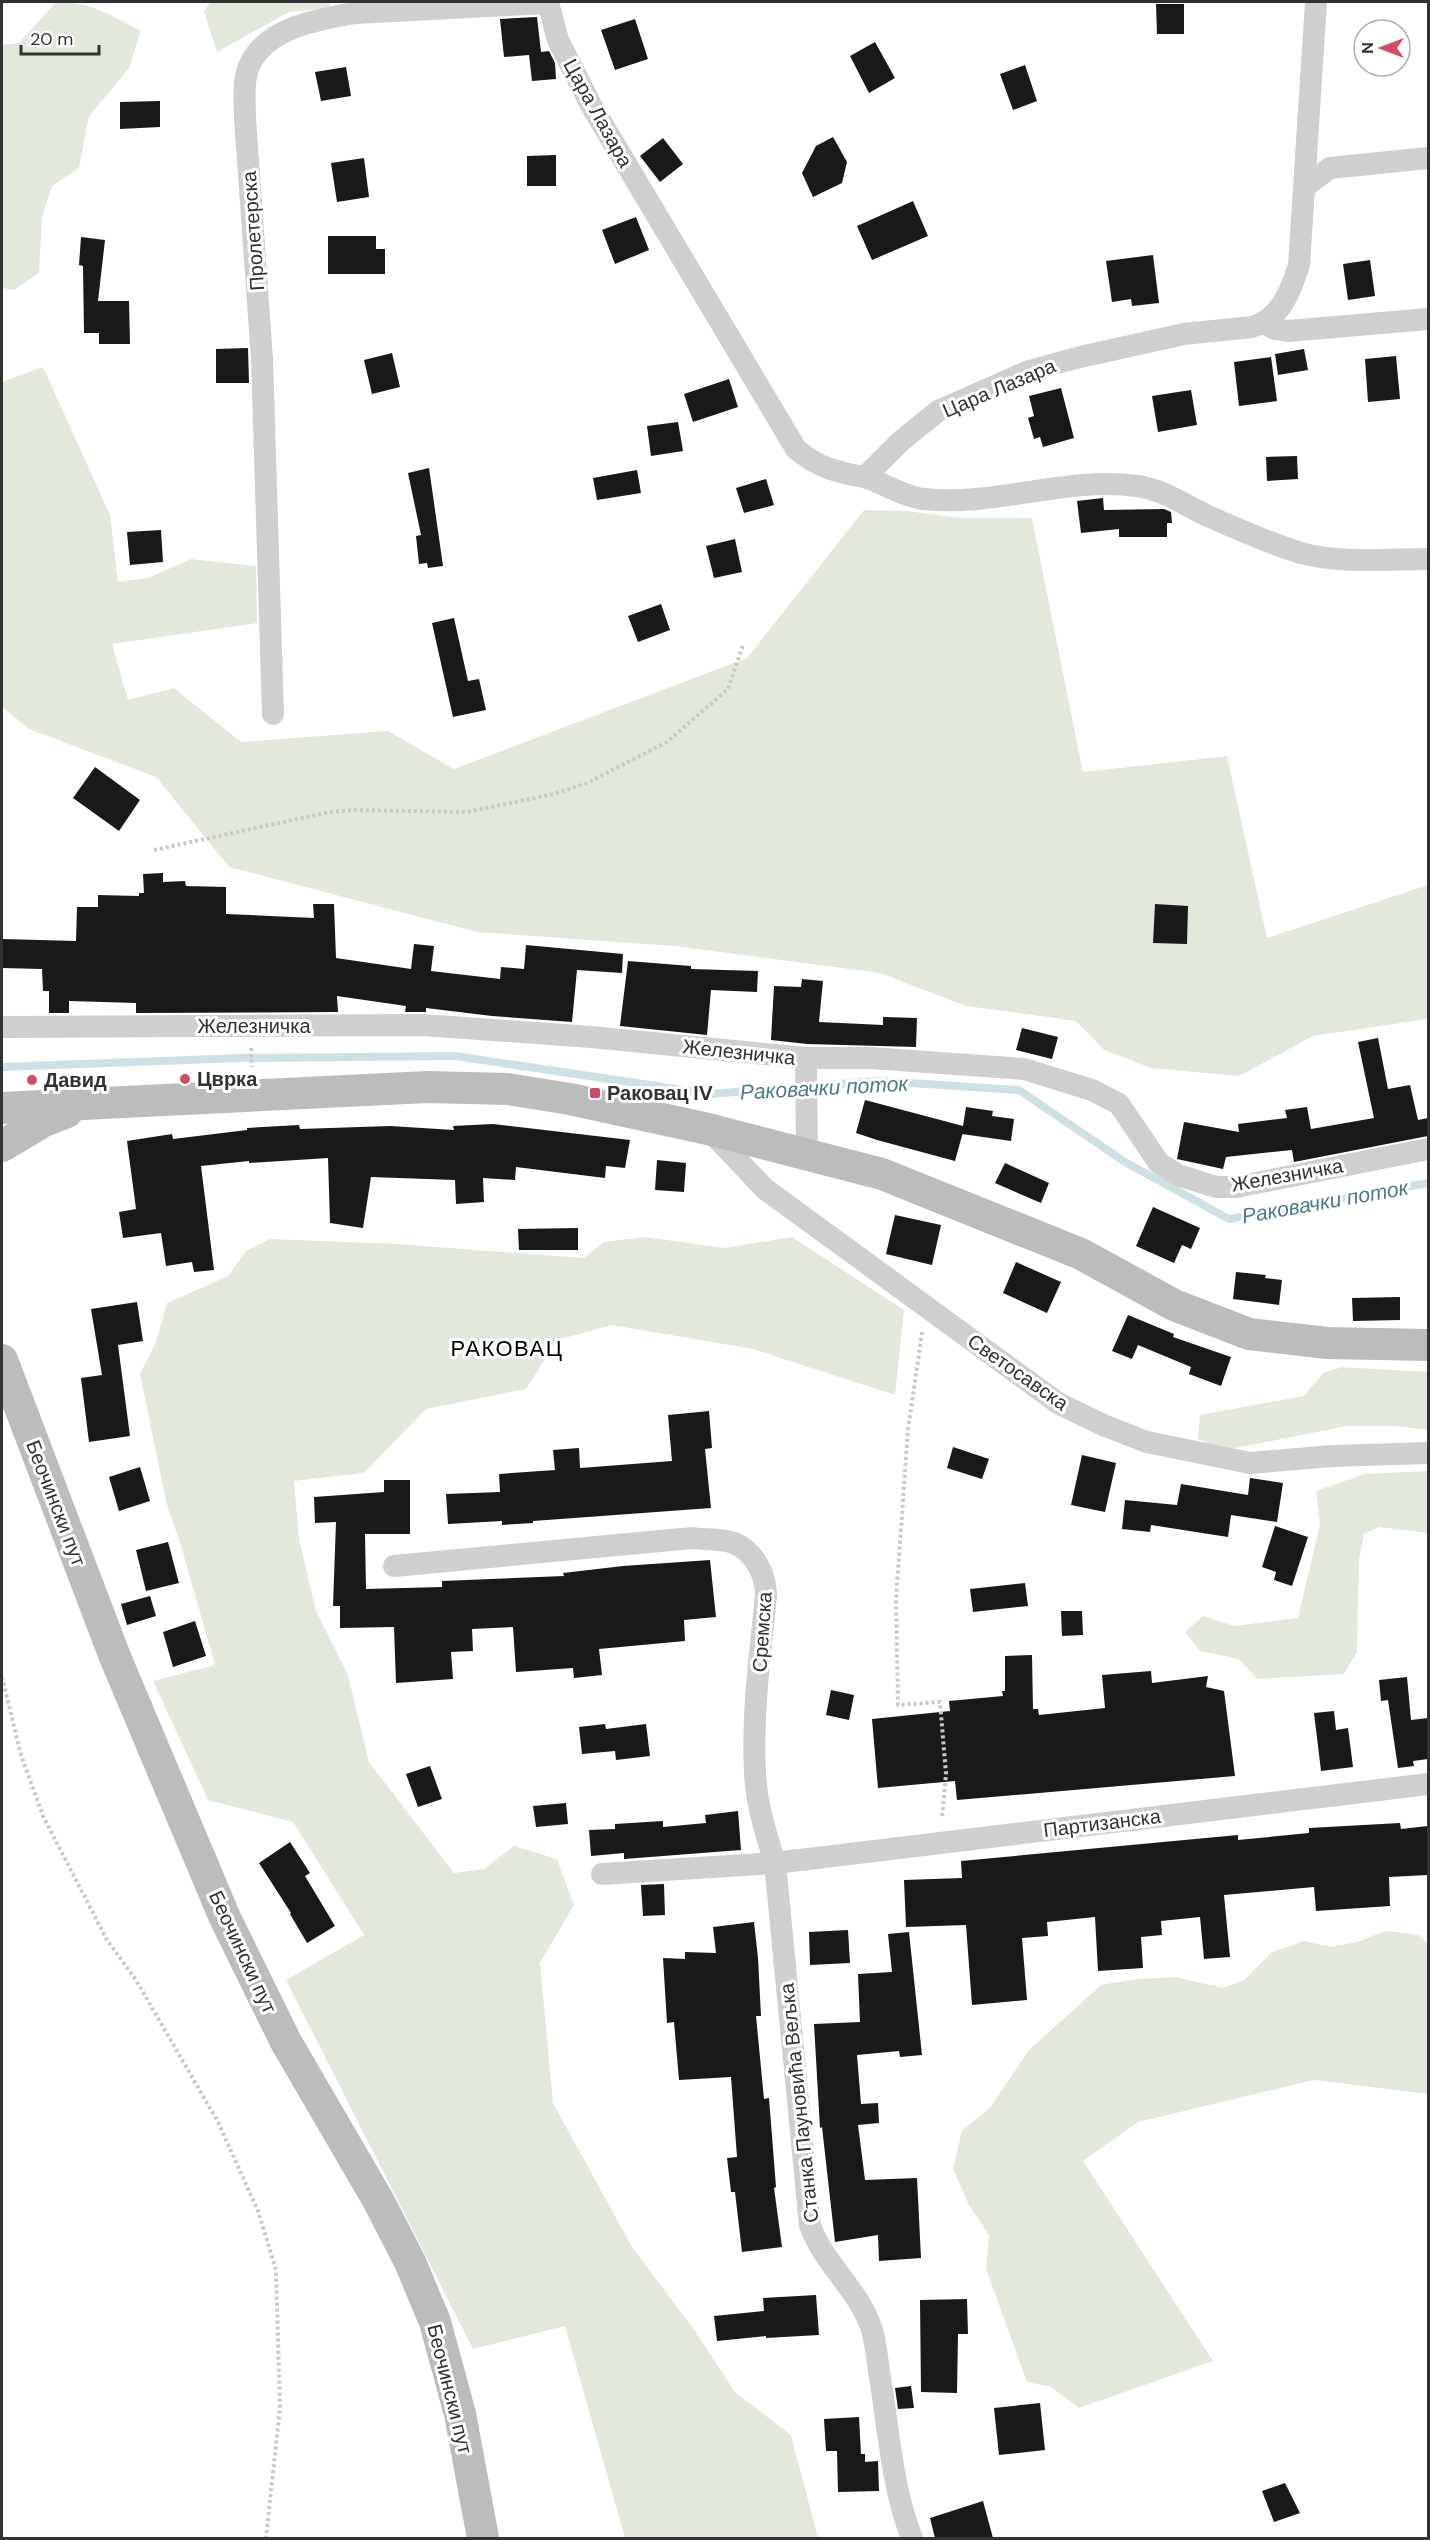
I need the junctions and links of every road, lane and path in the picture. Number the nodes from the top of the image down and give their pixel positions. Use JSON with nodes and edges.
{"nodes":[{"id":1,"x":548,"y":2,"type":"edge"},
{"id":2,"x":1316,"y":2,"type":"edge"},
{"id":3,"x":1428,"y":158,"type":"edge"},
{"id":4,"x":1306,"y":186,"type":"junction"},
{"id":5,"x":1428,"y":319,"type":"edge"},
{"id":6,"x":1263,"y":324,"type":"junction"},
{"id":7,"x":865,"y":477,"type":"junction"},
{"id":8,"x":1428,"y":559,"type":"edge"},
{"id":9,"x":743,"y":645,"type":"dead end"},
{"id":10,"x":273,"y":714,"type":"dead end"},
{"id":11,"x":154,"y":849,"type":"dead end"},
{"id":12,"x":250,"y":1026,"type":"junction"},
{"id":13,"x":2,"y":1027,"type":"edge"},
{"id":14,"x":806,"y":1058,"type":"junction"},
{"id":15,"x":253,"y":1097,"type":"junction"},
{"id":16,"x":84,"y":1106,"type":"junction"},
{"id":17,"x":2,"y":1108,"type":"edge"},
{"id":18,"x":708,"y":1129,"type":"junction"},
{"id":19,"x":2,"y":1146,"type":"edge"},
{"id":20,"x":1428,"y":1149,"type":"edge"},
{"id":21,"x":807,"y":1155,"type":"junction"},
{"id":22,"x":925,"y":1306,"type":"junction"},
{"id":23,"x":1428,"y":1345,"type":"edge"},
{"id":24,"x":2,"y":1360,"type":"edge"},
{"id":25,"x":1428,"y":1453,"type":"edge"},
{"id":26,"x":394,"y":1566,"type":"dead end"},
{"id":27,"x":2,"y":1677,"type":"edge"},
{"id":28,"x":1428,"y":1784,"type":"edge"},
{"id":29,"x":940,"y":1843,"type":"junction"},
{"id":30,"x":775,"y":1863,"type":"junction"},
{"id":31,"x":602,"y":1874,"type":"dead end"},
{"id":32,"x":266,"y":2538,"type":"edge"},
{"id":33,"x":483,"y":2538,"type":"edge"},
{"id":34,"x":912,"y":2538,"type":"edge"}],
"edges":[{"from":1,"to":7,"type":"street","name":"Цара Лазара"},
{"from":1,"to":10,"type":"street","name":"Пролетерска"},
{"from":2,"to":4,"type":"street"},
{"from":3,"to":4,"type":"street"},
{"from":4,"to":6,"type":"street"},
{"from":5,"to":6,"type":"street"},
{"from":6,"to":7,"type":"street","name":"Цара Лазара"},
{"from":7,"to":8,"type":"street"},
{"from":9,"to":11,"type":"path"},
{"from":12,"to":13,"type":"street","name":"Железничка"},
{"from":12,"to":14,"type":"street","name":"Железничка"},
{"from":12,"to":15,"type":"path"},
{"from":14,"to":20,"type":"street","name":"Железничка"},
{"from":14,"to":21,"type":"street"},
{"from":15,"to":16,"type":"street"},
{"from":15,"to":18,"type":"street"},
{"from":16,"to":17,"type":"street"},
{"from":16,"to":19,"type":"street"},
{"from":18,"to":21,"type":"street"},
{"from":18,"to":22,"type":"street","name":"Светосавска"},
{"from":21,"to":23,"type":"street"},
{"from":22,"to":25,"type":"street","name":"Светосавска"},
{"from":22,"to":29,"type":"path"},
{"from":24,"to":33,"type":"street","name":"Беочински пут"},
{"from":26,"to":30,"type":"street","name":"Сремска"},
{"from":27,"to":32,"type":"path"},
{"from":28,"to":29,"type":"street","name":"Партизанска"},
{"from":29,"to":30,"type":"street","name":"Партизанска"},
{"from":30,"to":31,"type":"street"},
{"from":30,"to":34,"type":"street","name":"Станка Пауновића Вељка"}]}
